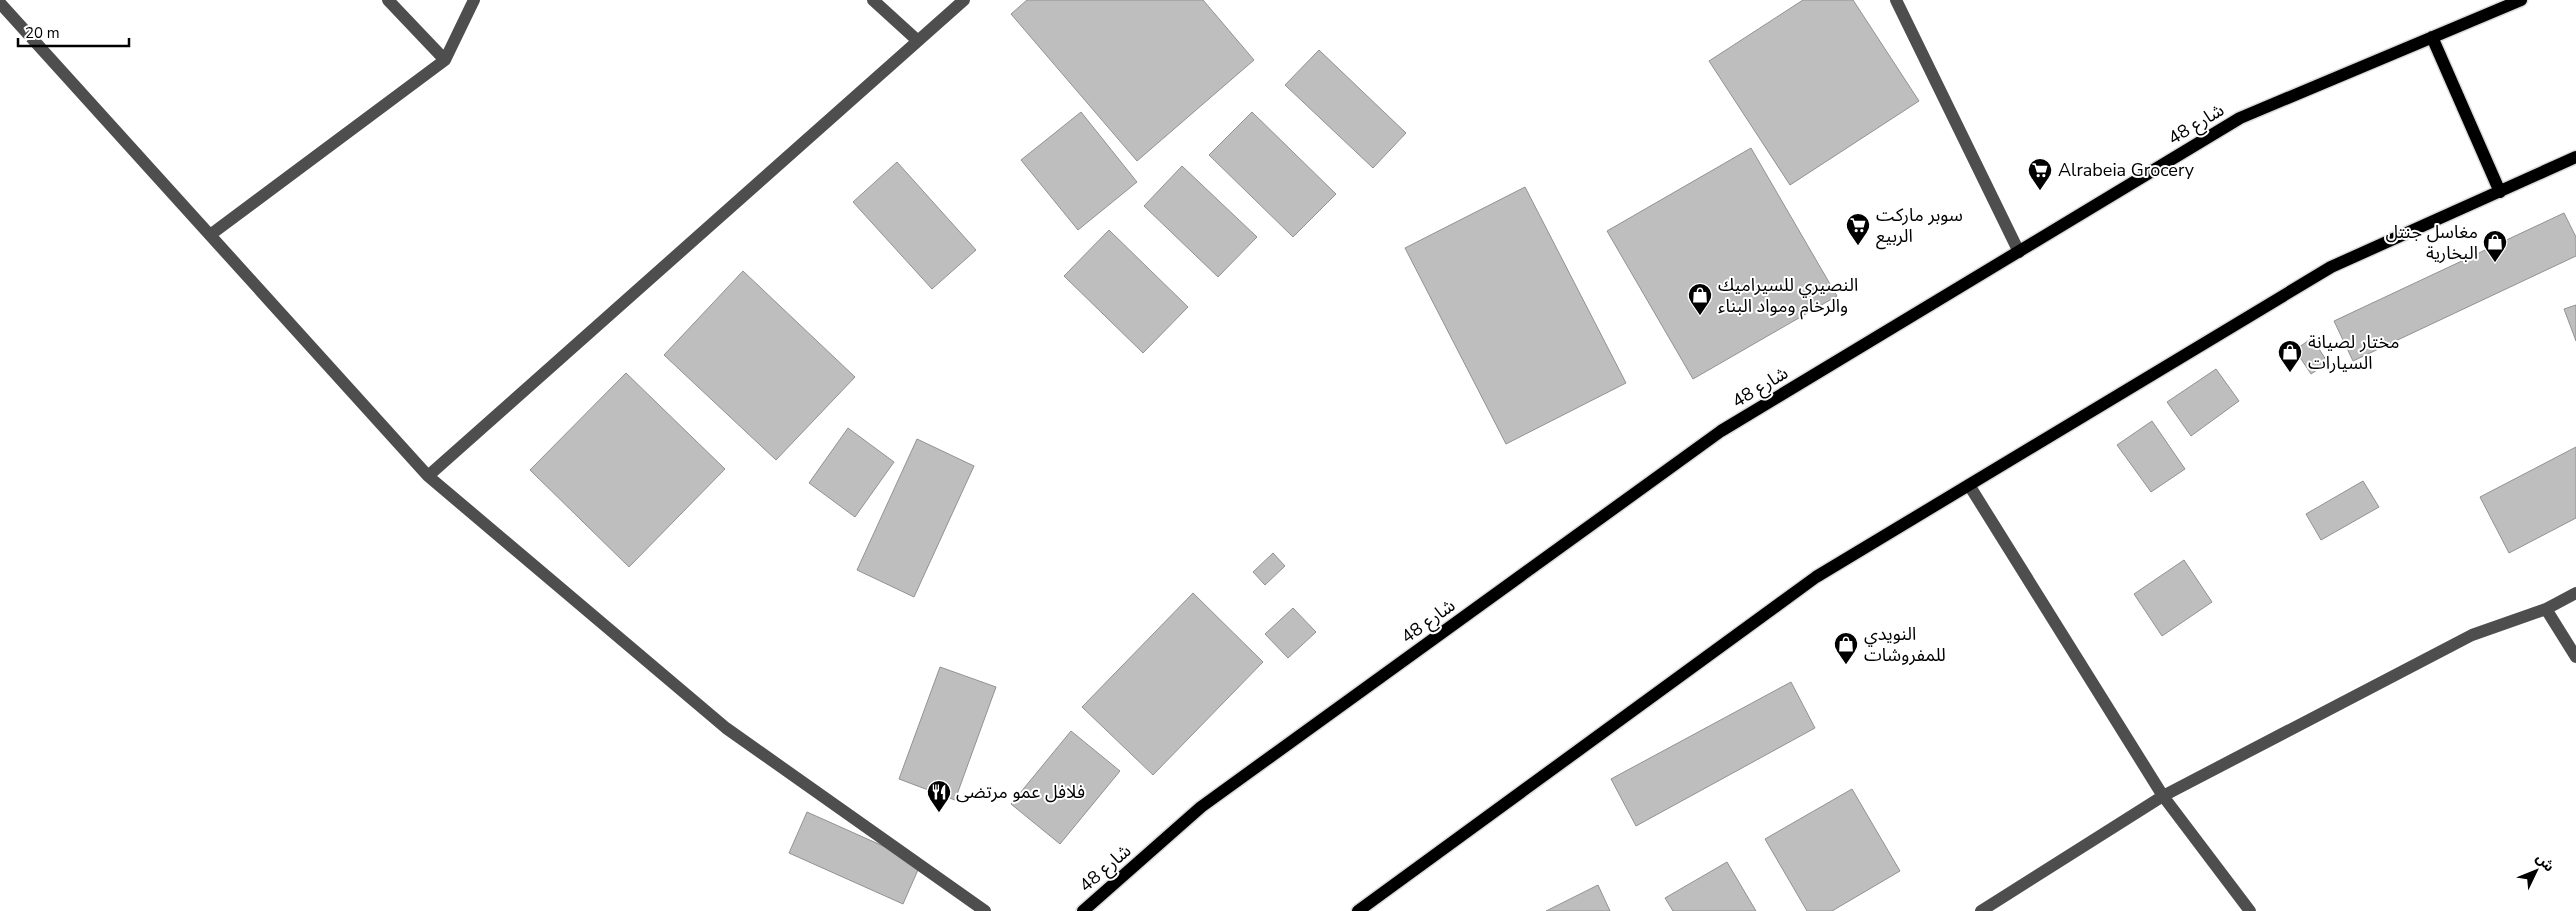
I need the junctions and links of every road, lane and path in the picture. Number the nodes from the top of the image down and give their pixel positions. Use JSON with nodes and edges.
{"nodes":[{"id":1,"x":388,"y":0,"type":"edge"},
{"id":2,"x":474,"y":0,"type":"edge"},
{"id":3,"x":873,"y":0,"type":"edge"},
{"id":4,"x":964,"y":0,"type":"edge"},
{"id":5,"x":1896,"y":0,"type":"edge"},
{"id":6,"x":2521,"y":0,"type":"edge"},
{"id":7,"x":0,"y":4,"type":"edge"},
{"id":8,"x":2432,"y":37,"type":"junction"},
{"id":9,"x":918,"y":41,"type":"junction"},
{"id":10,"x":444,"y":60,"type":"junction"},
{"id":11,"x":2576,"y":157,"type":"edge"},
{"id":12,"x":2500,"y":192,"type":"junction"},
{"id":13,"x":210,"y":235,"type":"junction"},
{"id":14,"x":2019,"y":252,"type":"junction"},
{"id":15,"x":428,"y":476,"type":"junction"},
{"id":16,"x":1969,"y":485,"type":"junction"},
{"id":17,"x":2576,"y":593,"type":"edge"},
{"id":18,"x":2546,"y":609,"type":"junction"},
{"id":19,"x":2576,"y":657,"type":"edge"},
{"id":20,"x":2163,"y":796,"type":"junction"},
{"id":21,"x":986,"y":911,"type":"edge"},
{"id":22,"x":1083,"y":911,"type":"edge"},
{"id":23,"x":1358,"y":911,"type":"edge"},
{"id":24,"x":1981,"y":911,"type":"edge"},
{"id":25,"x":2250,"y":911,"type":"edge"}],
"edges":[{"from":1,"to":10,"type":"street"},
{"from":2,"to":10,"type":"street"},
{"from":3,"to":9,"type":"street"},
{"from":4,"to":9,"type":"street"},
{"from":5,"to":14,"type":"street"},
{"from":6,"to":8,"type":"main road","name":"شارع 48"},
{"from":7,"to":13,"type":"street"},
{"from":8,"to":12,"type":"main road"},
{"from":8,"to":14,"type":"main road","name":"شارع 48"},
{"from":9,"to":15,"type":"street"},
{"from":10,"to":13,"type":"street"},
{"from":11,"to":12,"type":"main road"},
{"from":12,"to":16,"type":"main road"},
{"from":13,"to":15,"type":"street"},
{"from":14,"to":22,"type":"main road","name":"شارع 48"},
{"from":15,"to":21,"type":"street"},
{"from":16,"to":20,"type":"street"},
{"from":16,"to":23,"type":"main road"},
{"from":17,"to":18,"type":"street"},
{"from":18,"to":19,"type":"street"},
{"from":18,"to":20,"type":"street"},
{"from":20,"to":24,"type":"street"},
{"from":20,"to":25,"type":"street"}]}
